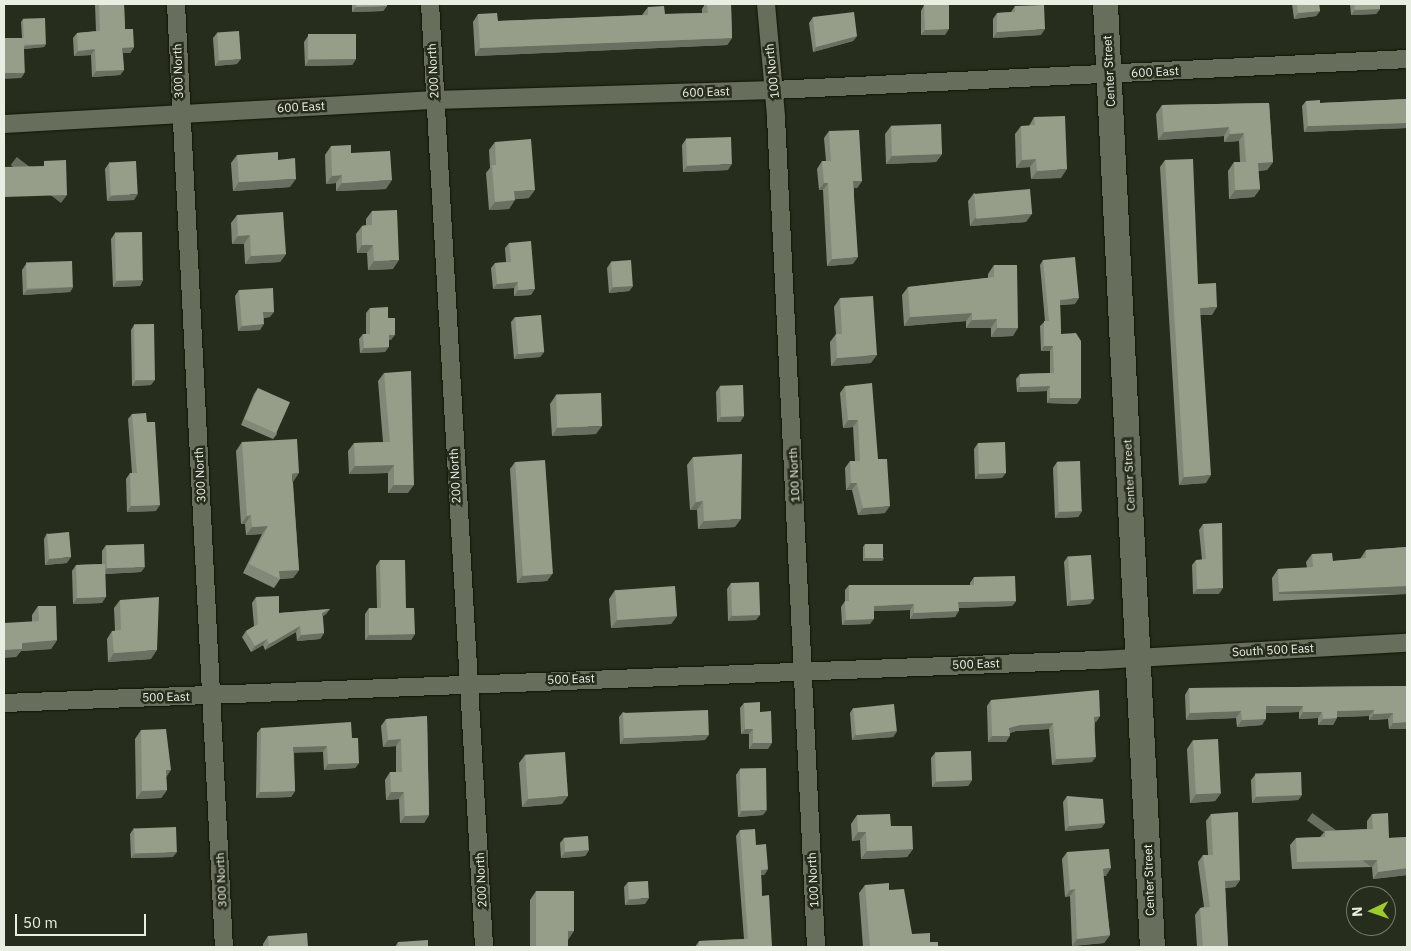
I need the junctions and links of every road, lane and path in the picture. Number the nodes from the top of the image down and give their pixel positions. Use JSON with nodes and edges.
{"nodes":[{"id":1,"x":176,"y":4,"type":"edge"},
{"id":2,"x":430,"y":4,"type":"edge"},
{"id":3,"x":766,"y":4,"type":"edge"},
{"id":4,"x":1105,"y":4,"type":"edge"},
{"id":5,"x":1407,"y":59,"type":"edge"},
{"id":6,"x":1108,"y":75,"type":"junction"},
{"id":7,"x":774,"y":90,"type":"junction"},
{"id":8,"x":435,"y":100,"type":"junction"},
{"id":9,"x":180,"y":114,"type":"junction"},
{"id":10,"x":4,"y":124,"type":"edge"},
{"id":11,"x":1407,"y":643,"type":"edge"},
{"id":12,"x":1138,"y":657,"type":"junction"},
{"id":13,"x":803,"y":670,"type":"junction"},
{"id":14,"x":466,"y":683,"type":"junction"},
{"id":15,"x":210,"y":696,"type":"junction"},
{"id":16,"x":4,"y":702,"type":"edge"},
{"id":17,"x":224,"y":947,"type":"edge"},
{"id":18,"x":484,"y":947,"type":"edge"},
{"id":19,"x":816,"y":947,"type":"edge"},
{"id":20,"x":1152,"y":947,"type":"edge"}],
"edges":[{"from":1,"to":9,"type":"street","name":"300 North"},
{"from":2,"to":8,"type":"street","name":"200 North"},
{"from":3,"to":7,"type":"street","name":"100 North"},
{"from":4,"to":6,"type":"street","name":"Center Street"},
{"from":5,"to":6,"type":"street","name":"600 East"},
{"from":6,"to":7,"type":"street","name":"600 East"},
{"from":6,"to":12,"type":"street","name":"Center Street"},
{"from":7,"to":8,"type":"street","name":"600 East"},
{"from":7,"to":13,"type":"street","name":"100 North"},
{"from":8,"to":9,"type":"street","name":"600 East"},
{"from":8,"to":14,"type":"street","name":"200 North"},
{"from":9,"to":10,"type":"street","name":"600 East"},
{"from":9,"to":15,"type":"street","name":"300 North"},
{"from":11,"to":12,"type":"street","name":"South 500 East"},
{"from":12,"to":13,"type":"street","name":"500 East"},
{"from":12,"to":20,"type":"street","name":"Center Street"},
{"from":13,"to":14,"type":"street","name":"500 East"},
{"from":13,"to":19,"type":"street","name":"100 North"},
{"from":14,"to":15,"type":"street","name":"500 East"},
{"from":14,"to":18,"type":"street","name":"200 North"},
{"from":15,"to":16,"type":"street","name":"500 East"},
{"from":15,"to":17,"type":"street","name":"300 North"}]}
